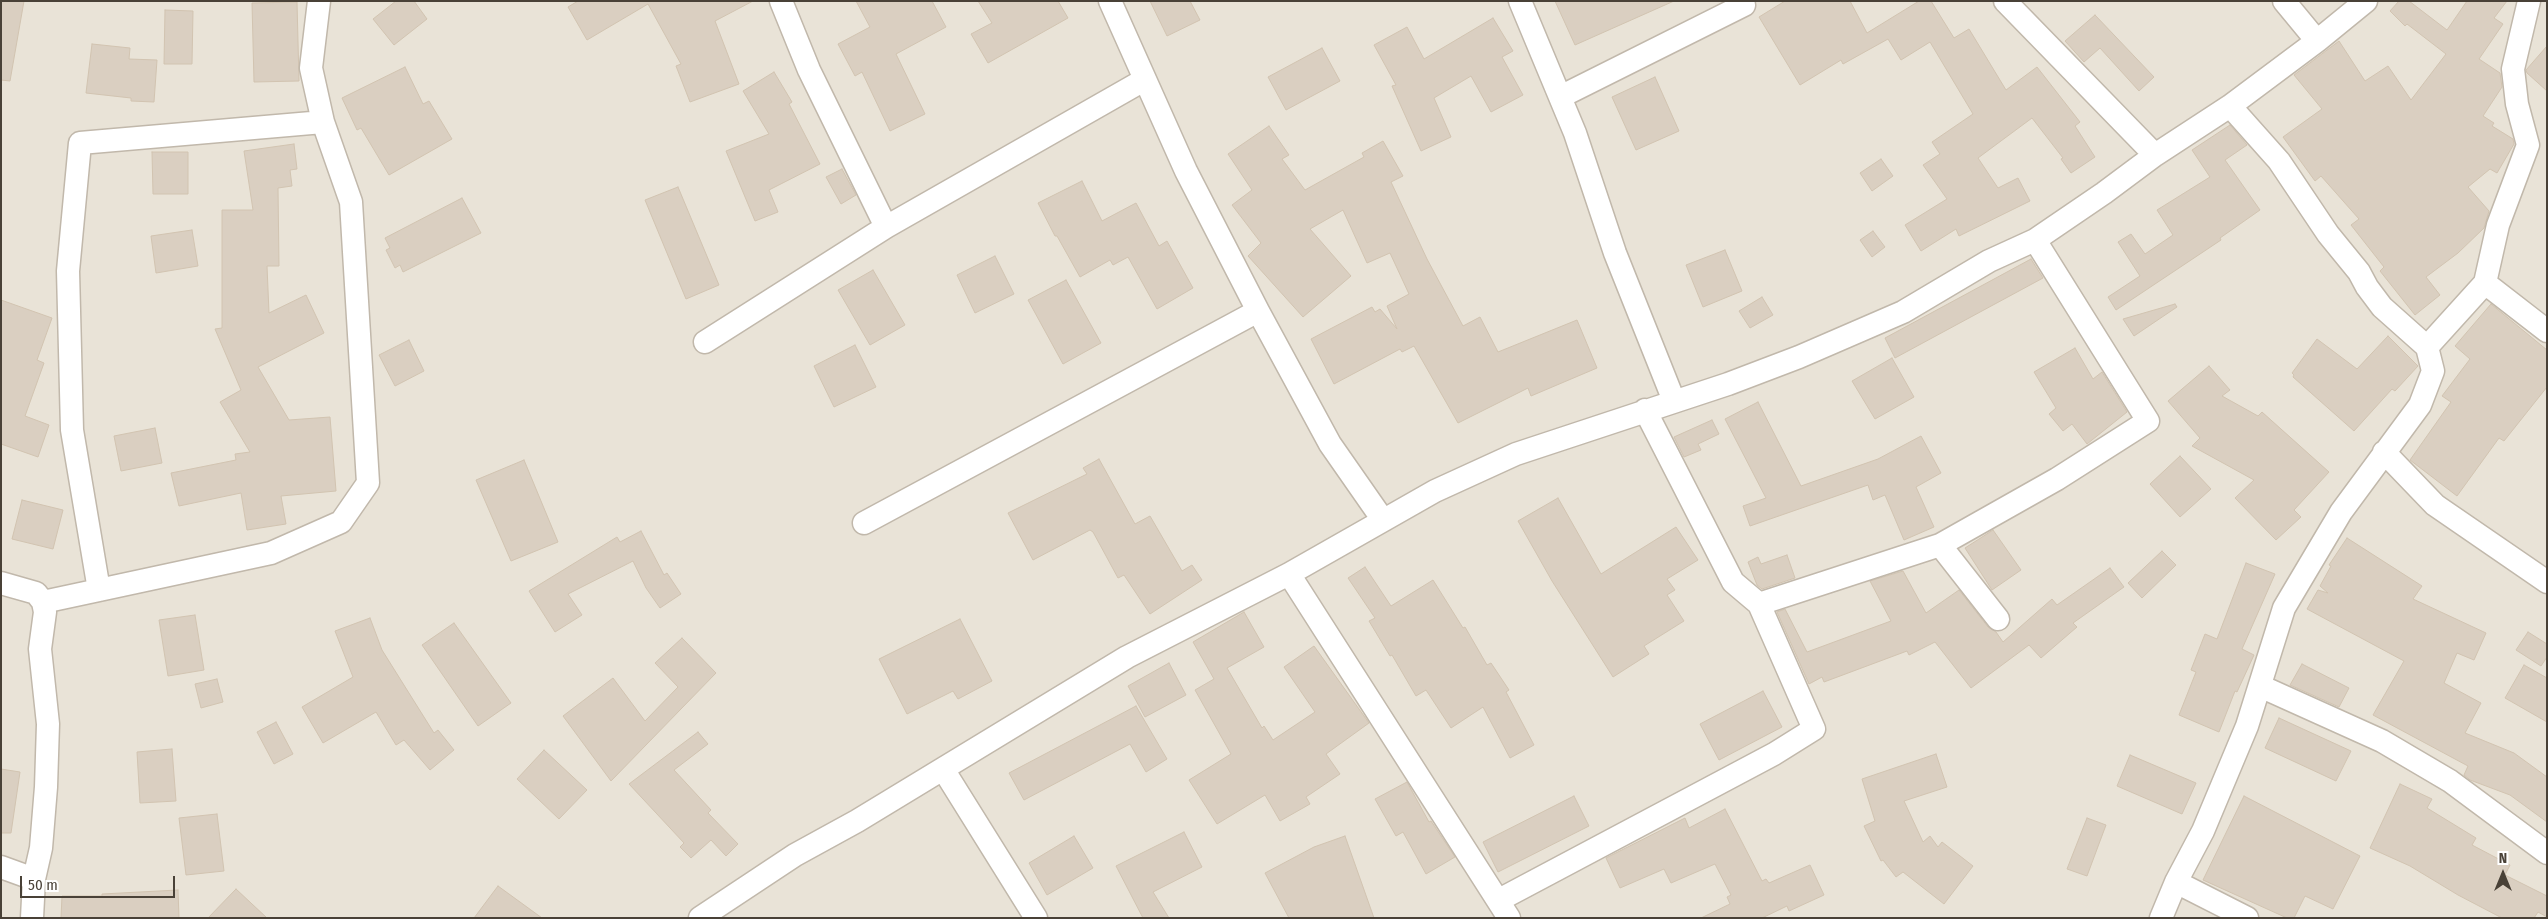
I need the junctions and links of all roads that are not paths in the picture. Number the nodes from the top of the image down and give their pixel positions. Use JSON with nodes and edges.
{"nodes":[{"id":1,"x":319,"y":1,"type":"edge"},
{"id":2,"x":780,"y":1,"type":"edge"},
{"id":3,"x":1110,"y":1,"type":"edge"},
{"id":4,"x":1520,"y":1,"type":"edge"},
{"id":5,"x":2005,"y":1,"type":"edge"},
{"id":6,"x":2284,"y":1,"type":"edge"},
{"id":7,"x":2366,"y":1,"type":"edge"},
{"id":8,"x":2529,"y":1,"type":"edge"},
{"id":9,"x":1744,"y":5,"type":"dead end"},
{"id":10,"x":2317,"y":41,"type":"junction"},
{"id":11,"x":1144,"y":80,"type":"junction"},
{"id":12,"x":1560,"y":98,"type":"junction"},
{"id":13,"x":2230,"y":106,"type":"junction"},
{"id":14,"x":323,"y":122,"type":"junction"},
{"id":15,"x":2156,"y":155,"type":"junction"},
{"id":16,"x":886,"y":227,"type":"junction"},
{"id":17,"x":2035,"y":240,"type":"junction"},
{"id":18,"x":2485,"y":283,"type":"junction"},
{"id":19,"x":1258,"y":311,"type":"junction"},
{"id":20,"x":2547,"y":331,"type":"edge"},
{"id":21,"x":706,"y":342,"type":"dead end"},
{"id":22,"x":2427,"y":347,"type":"junction"},
{"id":23,"x":1674,"y":401,"type":"junction"},
{"id":24,"x":1645,"y":410,"type":"junction"},
{"id":25,"x":2384,"y":452,"type":"junction"},
{"id":26,"x":1383,"y":520,"type":"junction"},
{"id":27,"x":864,"y":523,"type":"dead end"},
{"id":28,"x":1940,"y":545,"type":"junction"},
{"id":29,"x":1289,"y":574,"type":"junction"},
{"id":30,"x":2547,"y":582,"type":"edge"},
{"id":31,"x":1,"y":583,"type":"edge"},
{"id":32,"x":99,"y":590,"type":"junction"},
{"id":33,"x":43,"y":602,"type":"junction"},
{"id":34,"x":1759,"y":604,"type":"junction"},
{"id":35,"x":1998,"y":619,"type":"dead end"},
{"id":36,"x":2260,"y":686,"type":"junction"},
{"id":37,"x":943,"y":769,"type":"junction"},
{"id":38,"x":2547,"y":853,"type":"edge"},
{"id":39,"x":1,"y":867,"type":"edge"},
{"id":40,"x":34,"y":879,"type":"junction"},
{"id":41,"x":2176,"y":882,"type":"junction"},
{"id":42,"x":1504,"y":909,"type":"edge"},
{"id":43,"x":32,"y":918,"type":"edge"},
{"id":44,"x":700,"y":918,"type":"edge"},
{"id":45,"x":1036,"y":918,"type":"edge"},
{"id":46,"x":2161,"y":918,"type":"edge"},
{"id":47,"x":2247,"y":918,"type":"edge"}],
"edges":[{"from":1,"to":14,"type":"street"},
{"from":2,"to":16,"type":"street"},
{"from":3,"to":11,"type":"street"},
{"from":4,"to":12,"type":"street"},
{"from":5,"to":15,"type":"street"},
{"from":6,"to":10,"type":"street"},
{"from":7,"to":10,"type":"street"},
{"from":8,"to":18,"type":"street"},
{"from":9,"to":12,"type":"street"},
{"from":10,"to":13,"type":"street"},
{"from":11,"to":16,"type":"street"},
{"from":11,"to":19,"type":"street"},
{"from":12,"to":23,"type":"street"},
{"from":13,"to":15,"type":"street"},
{"from":13,"to":22,"type":"street"},
{"from":14,"to":32,"type":"street"},
{"from":14,"to":32,"type":"street"},
{"from":15,"to":17,"type":"street"},
{"from":16,"to":21,"type":"street"},
{"from":17,"to":23,"type":"street"},
{"from":17,"to":28,"type":"street"},
{"from":18,"to":20,"type":"street"},
{"from":18,"to":22,"type":"street"},
{"from":19,"to":26,"type":"street"},
{"from":19,"to":27,"type":"street"},
{"from":22,"to":25,"type":"street"},
{"from":23,"to":24,"type":"street"},
{"from":24,"to":26,"type":"street"},
{"from":24,"to":34,"type":"street"},
{"from":25,"to":30,"type":"street"},
{"from":25,"to":36,"type":"street"},
{"from":26,"to":29,"type":"street"},
{"from":28,"to":34,"type":"street"},
{"from":28,"to":35,"type":"street"},
{"from":29,"to":37,"type":"street"},
{"from":29,"to":42,"type":"street"},
{"from":31,"to":33,"type":"street"},
{"from":32,"to":33,"type":"street"},
{"from":33,"to":40,"type":"street"},
{"from":34,"to":42,"type":"street"},
{"from":36,"to":38,"type":"street"},
{"from":36,"to":41,"type":"street"},
{"from":37,"to":44,"type":"street"},
{"from":37,"to":45,"type":"street"},
{"from":39,"to":40,"type":"street"},
{"from":40,"to":43,"type":"street"},
{"from":41,"to":46,"type":"street"},
{"from":41,"to":47,"type":"street"}]}
